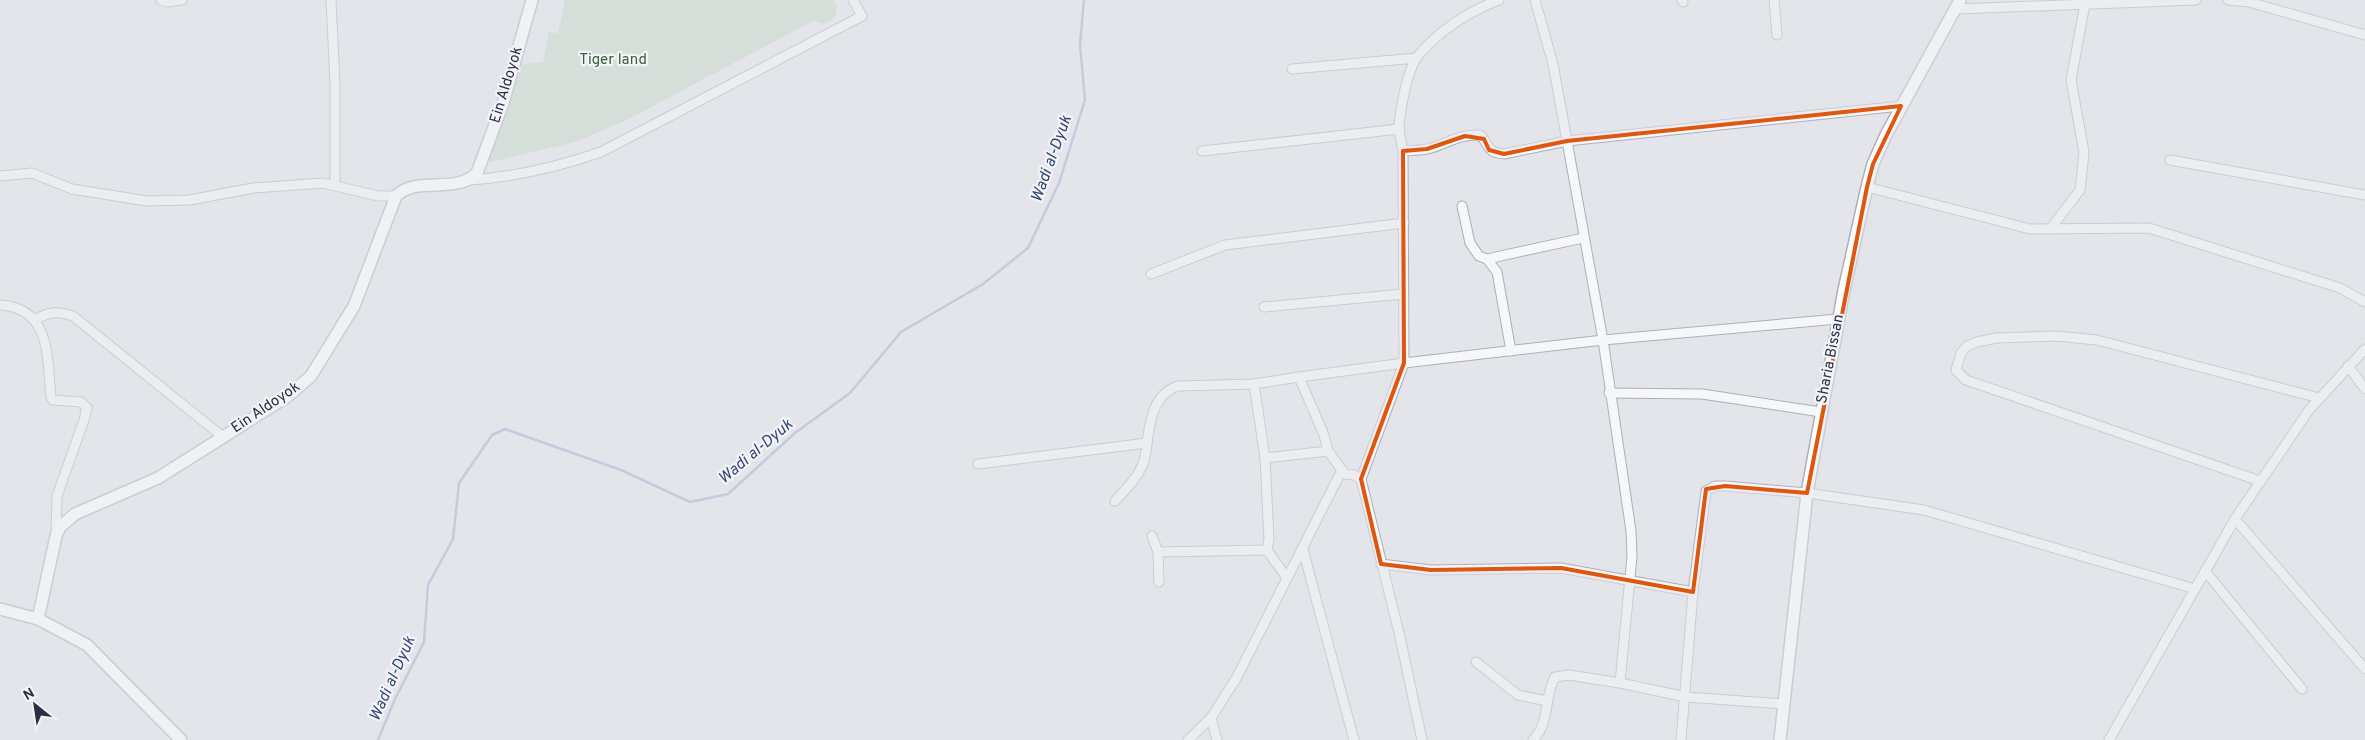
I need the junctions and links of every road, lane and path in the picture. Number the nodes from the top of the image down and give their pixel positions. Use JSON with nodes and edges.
{"nodes":[{"id":1,"x":161,"y":0,"type":"edge"},
{"id":2,"x":182,"y":0,"type":"edge"},
{"id":3,"x":331,"y":0,"type":"edge"},
{"id":4,"x":532,"y":0,"type":"edge"},
{"id":5,"x":853,"y":0,"type":"edge"},
{"id":6,"x":1499,"y":0,"type":"edge"},
{"id":7,"x":1535,"y":0,"type":"edge"},
{"id":8,"x":1774,"y":0,"type":"edge"},
{"id":9,"x":2196,"y":0,"type":"edge"},
{"id":10,"x":2228,"y":0,"type":"edge"},
{"id":11,"x":2125,"y":1,"type":"edge"},
{"id":12,"x":2085,"y":4,"type":"junction"},
{"id":13,"x":1958,"y":5,"type":"edge"},
{"id":14,"x":1777,"y":35,"type":"dead end"},
{"id":15,"x":2365,"y":36,"type":"edge"},
{"id":16,"x":1416,"y":58,"type":"junction"},
{"id":17,"x":1292,"y":69,"type":"dead end"},
{"id":18,"x":1901,"y":106,"type":"junction"},
{"id":19,"x":1399,"y":129,"type":"junction"},
{"id":20,"x":1567,"y":140,"type":"junction"},
{"id":21,"x":1202,"y":151,"type":"dead end"},
{"id":22,"x":1403,"y":151,"type":"junction"},
{"id":23,"x":2170,"y":160,"type":"dead end"},
{"id":24,"x":0,"y":176,"type":"edge"},
{"id":25,"x":470,"y":180,"type":"junction"},
{"id":26,"x":335,"y":185,"type":"junction"},
{"id":27,"x":1867,"y":188,"type":"junction"},
{"id":28,"x":2365,"y":195,"type":"edge"},
{"id":29,"x":396,"y":196,"type":"junction"},
{"id":30,"x":1462,"y":206,"type":"dead end"},
{"id":31,"x":1404,"y":223,"type":"junction"},
{"id":32,"x":2051,"y":228,"type":"junction"},
{"id":33,"x":1583,"y":238,"type":"junction"},
{"id":34,"x":1487,"y":259,"type":"junction"},
{"id":35,"x":1151,"y":274,"type":"dead end"},
{"id":36,"x":1403,"y":294,"type":"junction"},
{"id":37,"x":2365,"y":302,"type":"edge"},
{"id":38,"x":0,"y":305,"type":"edge"},
{"id":39,"x":1264,"y":307,"type":"dead end"},
{"id":40,"x":1838,"y":319,"type":"junction"},
{"id":41,"x":36,"y":320,"type":"junction"},
{"id":42,"x":1603,"y":340,"type":"junction"},
{"id":43,"x":2365,"y":349,"type":"edge"},
{"id":44,"x":1510,"y":351,"type":"junction"},
{"id":45,"x":1404,"y":363,"type":"junction"},
{"id":46,"x":2348,"y":366,"type":"junction"},
{"id":47,"x":1299,"y":377,"type":"junction"},
{"id":48,"x":1254,"y":384,"type":"junction"},
{"id":49,"x":2365,"y":389,"type":"edge"},
{"id":50,"x":1609,"y":394,"type":"junction"},
{"id":51,"x":2319,"y":398,"type":"junction"},
{"id":52,"x":1821,"y":412,"type":"junction"},
{"id":53,"x":223,"y":437,"type":"junction"},
{"id":54,"x":1147,"y":443,"type":"junction"},
{"id":55,"x":1328,"y":451,"type":"junction"},
{"id":56,"x":1265,"y":458,"type":"junction"},
{"id":57,"x":978,"y":464,"type":"dead end"},
{"id":58,"x":1342,"y":470,"type":"junction"},
{"id":59,"x":1361,"y":478,"type":"junction"},
{"id":60,"x":2260,"y":482,"type":"junction"},
{"id":61,"x":1807,"y":493,"type":"junction"},
{"id":62,"x":1115,"y":501,"type":"dead end"},
{"id":63,"x":2235,"y":520,"type":"junction"},
{"id":64,"x":56,"y":536,"type":"junction"},
{"id":65,"x":1152,"y":536,"type":"dead end"},
{"id":66,"x":1267,"y":550,"type":"junction"},
{"id":67,"x":1303,"y":550,"type":"junction"},
{"id":68,"x":1158,"y":552,"type":"junction"},
{"id":69,"x":1381,"y":564,"type":"junction"},
{"id":70,"x":2205,"y":572,"type":"junction"},
{"id":71,"x":1288,"y":578,"type":"junction"},
{"id":72,"x":1160,"y":582,"type":"dead end"},
{"id":73,"x":1629,"y":582,"type":"junction"},
{"id":74,"x":2195,"y":589,"type":"junction"},
{"id":75,"x":1693,"y":592,"type":"junction"},
{"id":76,"x":0,"y":609,"type":"edge"},
{"id":77,"x":38,"y":619,"type":"junction"},
{"id":78,"x":1476,"y":662,"type":"dead end"},
{"id":79,"x":2365,"y":669,"type":"edge"},
{"id":80,"x":1620,"y":683,"type":"junction"},
{"id":81,"x":2302,"y":689,"type":"dead end"},
{"id":82,"x":1686,"y":696,"type":"junction"},
{"id":83,"x":1547,"y":701,"type":"junction"},
{"id":84,"x":1783,"y":704,"type":"junction"},
{"id":85,"x":1211,"y":718,"type":"junction"},
{"id":86,"x":181,"y":740,"type":"edge"},
{"id":87,"x":1188,"y":740,"type":"edge"},
{"id":88,"x":1217,"y":740,"type":"edge"},
{"id":89,"x":1354,"y":740,"type":"edge"},
{"id":90,"x":1422,"y":740,"type":"edge"},
{"id":91,"x":1534,"y":740,"type":"edge"},
{"id":92,"x":1681,"y":740,"type":"edge"},
{"id":93,"x":1780,"y":740,"type":"edge"},
{"id":94,"x":2109,"y":740,"type":"edge"}],
"edges":[{"from":1,"to":2,"type":"street"},
{"from":3,"to":26,"type":"street"},
{"from":4,"to":25,"type":"street","name":"Ein Aldoyok"},
{"from":5,"to":25,"type":"street"},
{"from":6,"to":16,"type":"street"},
{"from":7,"to":20,"type":"street"},
{"from":8,"to":14,"type":"street"},
{"from":9,"to":11,"type":"street"},
{"from":10,"to":15,"type":"street"},
{"from":11,"to":12,"type":"street"},
{"from":12,"to":13,"type":"street"},
{"from":12,"to":32,"type":"street"},
{"from":13,"to":18,"type":"street","name":"Sharia Bissan"},
{"from":16,"to":17,"type":"street"},
{"from":16,"to":19,"type":"street"},
{"from":18,"to":20,"type":"street"},
{"from":18,"to":27,"type":"street","name":"Sharia Bissan"},
{"from":19,"to":21,"type":"street"},
{"from":19,"to":22,"type":"street"},
{"from":20,"to":22,"type":"street"},
{"from":20,"to":33,"type":"street"},
{"from":22,"to":31,"type":"street"},
{"from":23,"to":28,"type":"street"},
{"from":24,"to":26,"type":"street"},
{"from":25,"to":29,"type":"street"},
{"from":26,"to":29,"type":"street"},
{"from":27,"to":32,"type":"street"},
{"from":27,"to":40,"type":"street","name":"Sharia Bissan"},
{"from":29,"to":53,"type":"street","name":"Ein Aldoyok"},
{"from":30,"to":34,"type":"street"},
{"from":31,"to":35,"type":"street"},
{"from":31,"to":36,"type":"street"},
{"from":32,"to":37,"type":"street"},
{"from":33,"to":34,"type":"street"},
{"from":33,"to":42,"type":"street"},
{"from":34,"to":44,"type":"street"},
{"from":36,"to":39,"type":"street"},
{"from":36,"to":45,"type":"street"},
{"from":38,"to":41,"type":"street"},
{"from":40,"to":42,"type":"street"},
{"from":40,"to":52,"type":"street","name":"Sharia Bissan"},
{"from":41,"to":53,"type":"street"},
{"from":41,"to":64,"type":"street"},
{"from":42,"to":44,"type":"street"},
{"from":42,"to":50,"type":"street"},
{"from":43,"to":46,"type":"street"},
{"from":44,"to":45,"type":"street"},
{"from":45,"to":47,"type":"street"},
{"from":45,"to":59,"type":"street"},
{"from":46,"to":49,"type":"street"},
{"from":46,"to":51,"type":"street"},
{"from":47,"to":48,"type":"street"},
{"from":47,"to":55,"type":"street"},
{"from":48,"to":54,"type":"street"},
{"from":48,"to":56,"type":"street"},
{"from":50,"to":52,"type":"street"},
{"from":50,"to":73,"type":"street"},
{"from":51,"to":60,"type":"street"},
{"from":51,"to":60,"type":"street"},
{"from":52,"to":61,"type":"street","name":"Sharia Bissan"},
{"from":53,"to":64,"type":"street","name":"Ein Aldoyok"},
{"from":54,"to":57,"type":"street"},
{"from":54,"to":62,"type":"street"},
{"from":55,"to":56,"type":"street"},
{"from":55,"to":58,"type":"street"},
{"from":56,"to":66,"type":"street"},
{"from":58,"to":59,"type":"street"},
{"from":58,"to":67,"type":"street"},
{"from":59,"to":69,"type":"street"},
{"from":60,"to":63,"type":"street"},
{"from":61,"to":74,"type":"street"},
{"from":61,"to":75,"type":"street"},
{"from":61,"to":84,"type":"street","name":"Sharia Bissan"},
{"from":63,"to":70,"type":"street"},
{"from":63,"to":79,"type":"street"},
{"from":64,"to":77,"type":"street","name":"Ein Aldoyok"},
{"from":65,"to":68,"type":"street"},
{"from":66,"to":68,"type":"street"},
{"from":66,"to":71,"type":"street"},
{"from":67,"to":71,"type":"street"},
{"from":67,"to":89,"type":"street"},
{"from":68,"to":72,"type":"street"},
{"from":69,"to":73,"type":"street"},
{"from":69,"to":90,"type":"street"},
{"from":70,"to":74,"type":"street"},
{"from":70,"to":81,"type":"street"},
{"from":71,"to":85,"type":"street"},
{"from":73,"to":75,"type":"street"},
{"from":73,"to":80,"type":"street"},
{"from":74,"to":94,"type":"street"},
{"from":75,"to":82,"type":"street"},
{"from":76,"to":77,"type":"street"},
{"from":77,"to":86,"type":"street"},
{"from":78,"to":83,"type":"street"},
{"from":80,"to":82,"type":"street"},
{"from":80,"to":83,"type":"street"},
{"from":82,"to":84,"type":"street"},
{"from":82,"to":92,"type":"street"},
{"from":83,"to":91,"type":"street"},
{"from":84,"to":93,"type":"street","name":"Sharia Bissan"},
{"from":85,"to":87,"type":"street"},
{"from":85,"to":88,"type":"street"}]}
